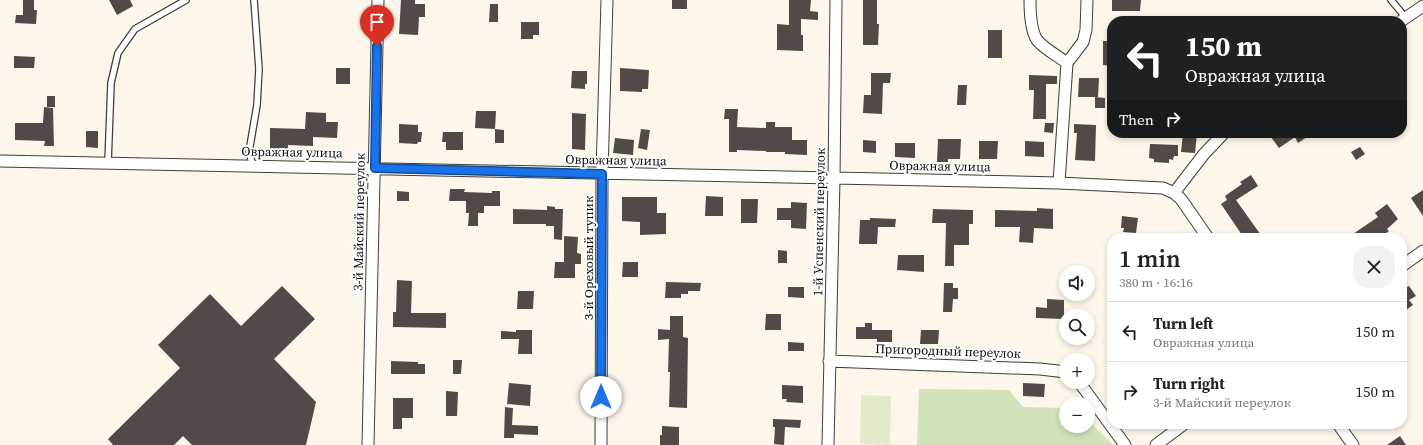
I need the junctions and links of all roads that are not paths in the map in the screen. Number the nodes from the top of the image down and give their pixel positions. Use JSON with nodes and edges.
{"nodes":[{"id":1,"x":186,"y":0,"type":"edge"},
{"id":2,"x":254,"y":0,"type":"edge"},
{"id":3,"x":378,"y":0,"type":"edge"},
{"id":4,"x":606,"y":0,"type":"edge"},
{"id":5,"x":836,"y":0,"type":"edge"},
{"id":6,"x":1030,"y":0,"type":"edge"},
{"id":7,"x":1087,"y":0,"type":"edge"},
{"id":8,"x":1391,"y":0,"type":"edge"},
{"id":9,"x":1423,"y":6,"type":"edge"},
{"id":10,"x":1401,"y":16,"type":"edge"},
{"id":11,"x":1407,"y":18,"type":"edge"},
{"id":12,"x":1067,"y":63,"type":"junction"},
{"id":13,"x":1219,"y":138,"type":"edge"},
{"id":14,"x":0,"y":161,"type":"edge"},
{"id":15,"x":108,"y":163,"type":"junction"},
{"id":16,"x":253,"y":166,"type":"junction"},
{"id":17,"x":375,"y":168,"type":"junction"},
{"id":18,"x":602,"y":174,"type":"junction"},
{"id":19,"x":834,"y":178,"type":"junction"},
{"id":20,"x":1059,"y":183,"type":"junction"},
{"id":21,"x":1174,"y":193,"type":"junction"},
{"id":22,"x":1205,"y":233,"type":"edge"},
{"id":23,"x":1423,"y":251,"type":"edge"},
{"id":24,"x":1407,"y":262,"type":"edge"},
{"id":25,"x":829,"y":361,"type":"junction"},
{"id":26,"x":1059,"y":371,"type":"edge"},
{"id":27,"x":1084,"y":389,"type":"edge"},
{"id":28,"x":1107,"y":420,"type":"edge"},
{"id":29,"x":1113,"y":429,"type":"edge"},
{"id":30,"x":1177,"y":429,"type":"edge"},
{"id":31,"x":1341,"y":429,"type":"edge"},
{"id":32,"x":368,"y":445,"type":"edge"},
{"id":33,"x":601,"y":445,"type":"edge"},
{"id":34,"x":828,"y":445,"type":"edge"},
{"id":35,"x":1125,"y":445,"type":"edge"},
{"id":36,"x":1156,"y":445,"type":"edge"},
{"id":37,"x":1352,"y":445,"type":"edge"}],
"edges":[{"from":1,"to":15,"type":"lane"},
{"from":2,"to":16,"type":"lane"},
{"from":3,"to":17,"type":"street","name":"3-й Майский переулок"},
{"from":4,"to":18,"type":"street","name":"3-й Ореховый тупик"},
{"from":5,"to":19,"type":"street","name":"1-й Успенский переулок"},
{"from":6,"to":12,"type":"street"},
{"from":7,"to":12,"type":"street"},
{"from":8,"to":10,"type":"lane"},
{"from":9,"to":11,"type":"street"},
{"from":12,"to":20,"type":"street"},
{"from":13,"to":21,"type":"street"},
{"from":14,"to":15,"type":"street","name":"Овражная улица"},
{"from":15,"to":16,"type":"street","name":"Овражная улица"},
{"from":16,"to":17,"type":"street","name":"Овражная улица"},
{"from":17,"to":18,"type":"street","name":"Овражная улица"},
{"from":17,"to":32,"type":"street","name":"3-й Майский переулок"},
{"from":18,"to":19,"type":"street","name":"Овражная улица"},
{"from":18,"to":33,"type":"street","name":"3-й Ореховый тупик"},
{"from":19,"to":20,"type":"street","name":"Овражная улица"},
{"from":19,"to":25,"type":"street","name":"1-й Успенский переулок"},
{"from":20,"to":21,"type":"street","name":"Овражная улица"},
{"from":21,"to":22,"type":"street"},
{"from":23,"to":24,"type":"street"},
{"from":25,"to":26,"type":"street","name":"Пригородный переулок"},
{"from":25,"to":34,"type":"street","name":"1-й Успенский переулок"},
{"from":27,"to":28,"type":"street"},
{"from":29,"to":35,"type":"street"},
{"from":30,"to":36,"type":"street"},
{"from":31,"to":37,"type":"street"}]}
